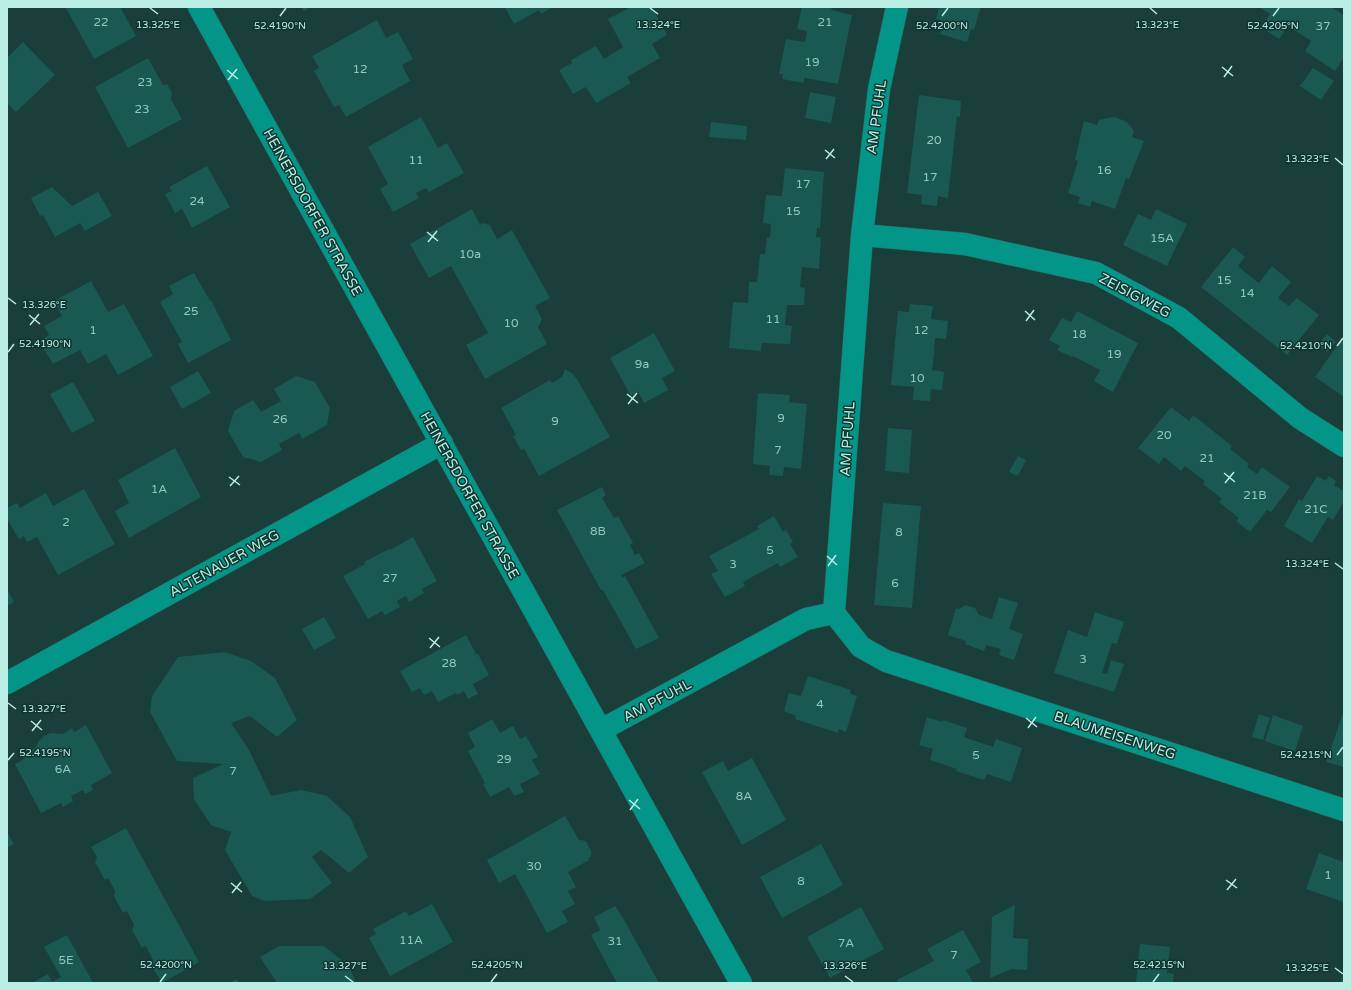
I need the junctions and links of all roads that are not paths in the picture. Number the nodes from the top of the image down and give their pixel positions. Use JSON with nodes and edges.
{"nodes":[{"id":1,"x":199,"y":7,"type":"edge"},
{"id":2,"x":898,"y":7,"type":"edge"},
{"id":3,"x":862,"y":235,"type":"junction"},
{"id":4,"x":442,"y":443,"type":"junction"},
{"id":5,"x":1344,"y":446,"type":"edge"},
{"id":6,"x":834,"y":613,"type":"junction"},
{"id":7,"x":7,"y":683,"type":"edge"},
{"id":8,"x":601,"y":730,"type":"junction"},
{"id":9,"x":1344,"y":810,"type":"edge"},
{"id":10,"x":741,"y":983,"type":"edge"}],
"edges":[{"from":1,"to":4,"type":"street","name":"HEINERSDORFER STRASSE"},
{"from":2,"to":3,"type":"street","name":"AM PFUHL"},
{"from":3,"to":5,"type":"street","name":"ZEISIGWEG"},
{"from":3,"to":6,"type":"street","name":"AM PFUHL"},
{"from":4,"to":7,"type":"street","name":"ALTENAUER WEG"},
{"from":4,"to":8,"type":"street","name":"HEINERSDORFER STRASSE"},
{"from":6,"to":8,"type":"street","name":"AM PFUHL"},
{"from":6,"to":9,"type":"street","name":"BLAUMEISENWEG"},
{"from":8,"to":10,"type":"street","name":"HEINERSDORFER STRASSE"}]}
